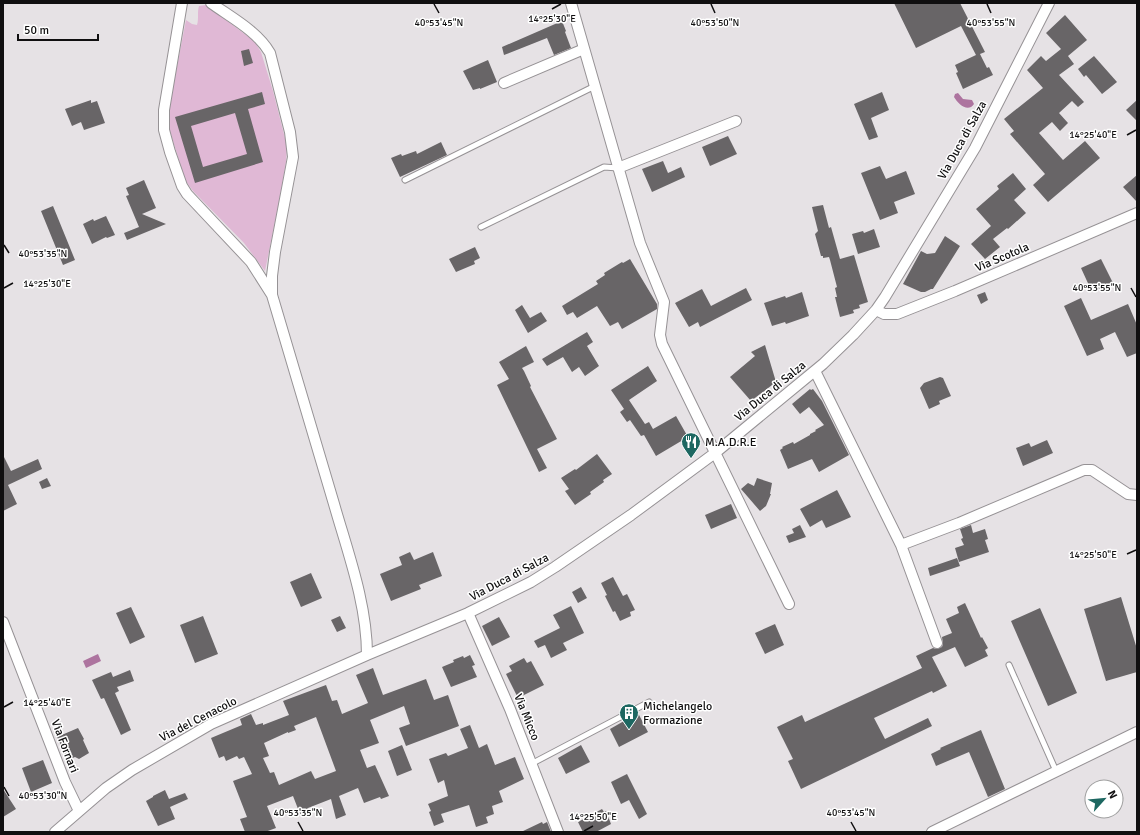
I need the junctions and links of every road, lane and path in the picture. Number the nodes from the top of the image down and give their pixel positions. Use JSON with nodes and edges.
{"nodes":[{"id":1,"x":182,"y":3,"type":"edge"},
{"id":2,"x":211,"y":3,"type":"edge"},
{"id":3,"x":571,"y":3,"type":"edge"},
{"id":4,"x":1049,"y":3,"type":"edge"},
{"id":5,"x":584,"y":49,"type":"junction"},
{"id":6,"x":504,"y":83,"type":"dead end"},
{"id":7,"x":595,"y":86,"type":"junction"},
{"id":8,"x":736,"y":121,"type":"dead end"},
{"id":9,"x":618,"y":168,"type":"junction"},
{"id":10,"x":404,"y":180,"type":"dead end"},
{"id":11,"x":1137,"y":213,"type":"edge"},
{"id":12,"x":482,"y":227,"type":"dead end"},
{"id":13,"x":272,"y":295,"type":"junction"},
{"id":14,"x":876,"y":310,"type":"junction"},
{"id":15,"x":815,"y":371,"type":"junction"},
{"id":16,"x":715,"y":454,"type":"junction"},
{"id":17,"x":1137,"y":495,"type":"edge"},
{"id":18,"x":901,"y":545,"type":"junction"},
{"id":19,"x":789,"y":604,"type":"dead end"},
{"id":20,"x":468,"y":614,"type":"junction"},
{"id":21,"x":3,"y":622,"type":"edge"},
{"id":22,"x":937,"y":643,"type":"dead end"},
{"id":23,"x":367,"y":655,"type":"junction"},
{"id":24,"x":1009,"y":665,"type":"dead end"},
{"id":25,"x":649,"y":702,"type":"dead end"},
{"id":26,"x":1137,"y":732,"type":"edge"},
{"id":27,"x":531,"y":764,"type":"junction"},
{"id":28,"x":1056,"y":770,"type":"junction"},
{"id":29,"x":79,"y":811,"type":"junction"},
{"id":30,"x":55,"y":832,"type":"edge"},
{"id":31,"x":558,"y":832,"type":"edge"},
{"id":32,"x":932,"y":832,"type":"edge"}],
"edges":[{"from":1,"to":13,"type":"street"},
{"from":2,"to":13,"type":"street"},
{"from":3,"to":5,"type":"street"},
{"from":4,"to":14,"type":"street","name":"Via Duca di Salza"},
{"from":5,"to":6,"type":"street"},
{"from":5,"to":7,"type":"street"},
{"from":7,"to":9,"type":"street"},
{"from":7,"to":10,"type":"lane"},
{"from":8,"to":9,"type":"street"},
{"from":9,"to":12,"type":"lane"},
{"from":9,"to":16,"type":"street"},
{"from":11,"to":14,"type":"street","name":"Via Scotola"},
{"from":13,"to":23,"type":"street"},
{"from":14,"to":15,"type":"street","name":"Via Duca di Salza"},
{"from":15,"to":16,"type":"street","name":"Via Duca di Salza"},
{"from":15,"to":18,"type":"street"},
{"from":16,"to":19,"type":"street"},
{"from":16,"to":20,"type":"street","name":"Via Duca di Salza"},
{"from":17,"to":18,"type":"street"},
{"from":18,"to":22,"type":"street"},
{"from":20,"to":23,"type":"street","name":"Via Duca di Salza"},
{"from":20,"to":27,"type":"street","name":"Via Micco"},
{"from":21,"to":29,"type":"street","name":"Via Fornari"},
{"from":23,"to":29,"type":"street","name":"Via del Cenacolo"},
{"from":24,"to":28,"type":"lane"},
{"from":25,"to":27,"type":"lane"},
{"from":26,"to":28,"type":"street"},
{"from":27,"to":31,"type":"street","name":"Via Micco"},
{"from":28,"to":32,"type":"street"},
{"from":29,"to":30,"type":"street","name":"Via del Cenacolo"}]}
